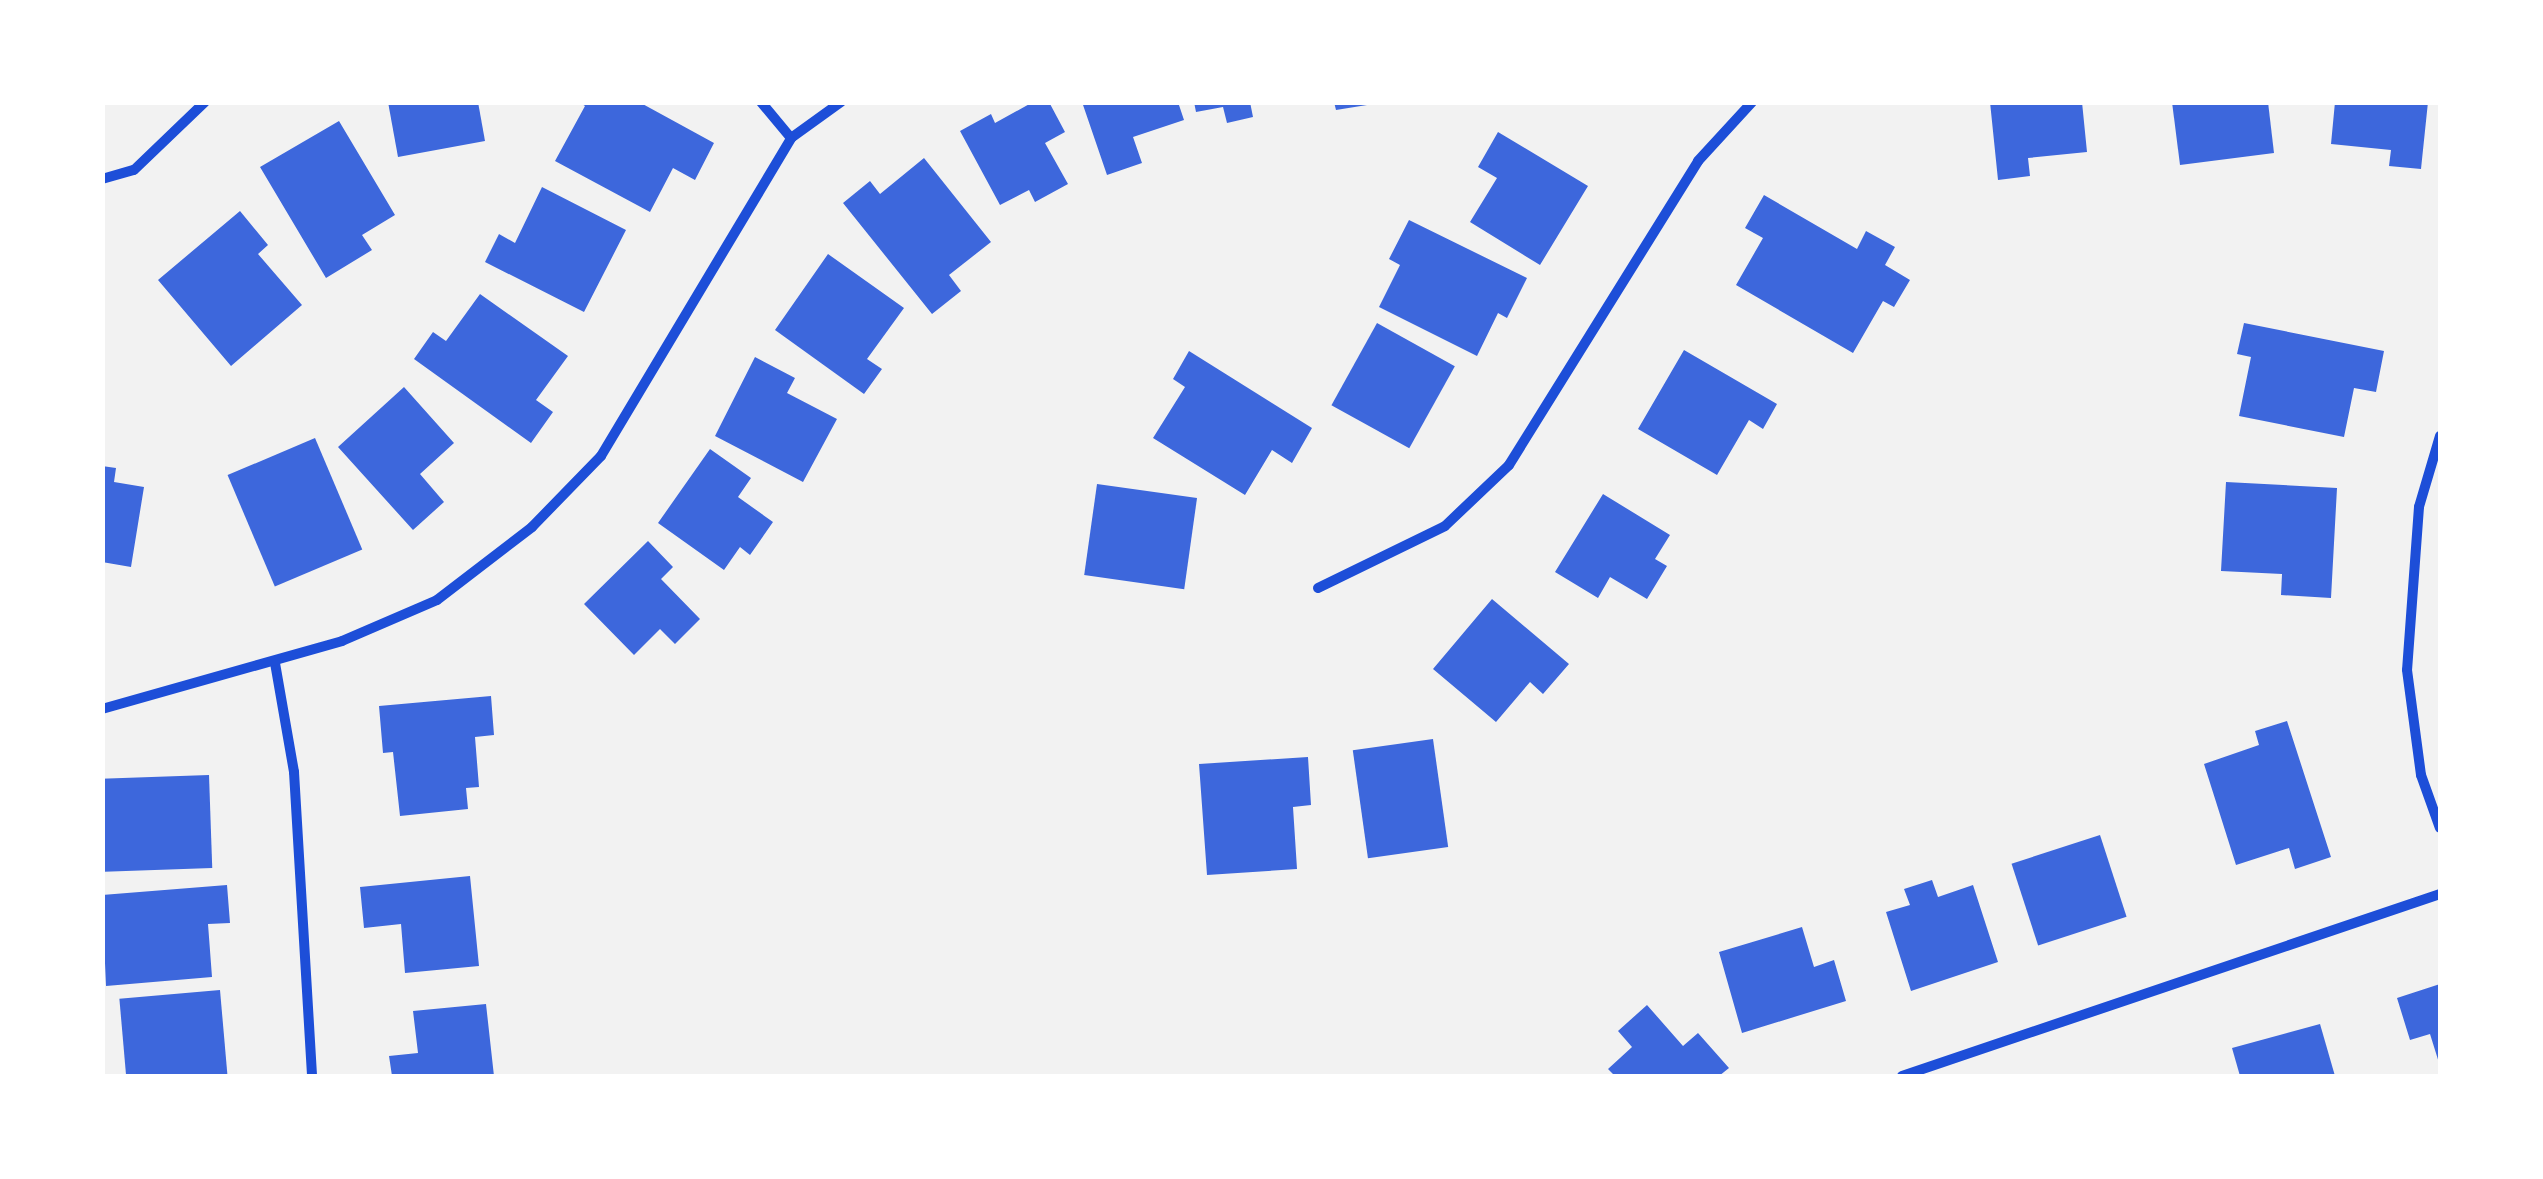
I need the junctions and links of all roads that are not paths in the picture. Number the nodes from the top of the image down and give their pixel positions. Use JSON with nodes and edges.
{"nodes":[{"id":1,"x":205,"y":102,"type":"edge"},
{"id":2,"x":761,"y":102,"type":"edge"},
{"id":3,"x":841,"y":102,"type":"edge"},
{"id":4,"x":1752,"y":102,"type":"edge"},
{"id":5,"x":791,"y":138,"type":"junction"},
{"id":6,"x":102,"y":179,"type":"edge"},
{"id":7,"x":2440,"y":436,"type":"edge"},
{"id":8,"x":1318,"y":588,"type":"dead end"},
{"id":9,"x":275,"y":663,"type":"junction"},
{"id":10,"x":102,"y":709,"type":"edge"},
{"id":11,"x":2440,"y":828,"type":"edge"},
{"id":12,"x":2440,"y":894,"type":"edge"},
{"id":13,"x":312,"y":1076,"type":"edge"},
{"id":14,"x":1902,"y":1076,"type":"edge"}],
"edges":[{"from":1,"to":6,"type":"street"},
{"from":2,"to":5,"type":"street"},
{"from":3,"to":5,"type":"street"},
{"from":4,"to":8,"type":"street"},
{"from":5,"to":9,"type":"street"},
{"from":7,"to":11,"type":"street"},
{"from":9,"to":10,"type":"street"},
{"from":9,"to":13,"type":"street"},
{"from":12,"to":14,"type":"street"}]}
